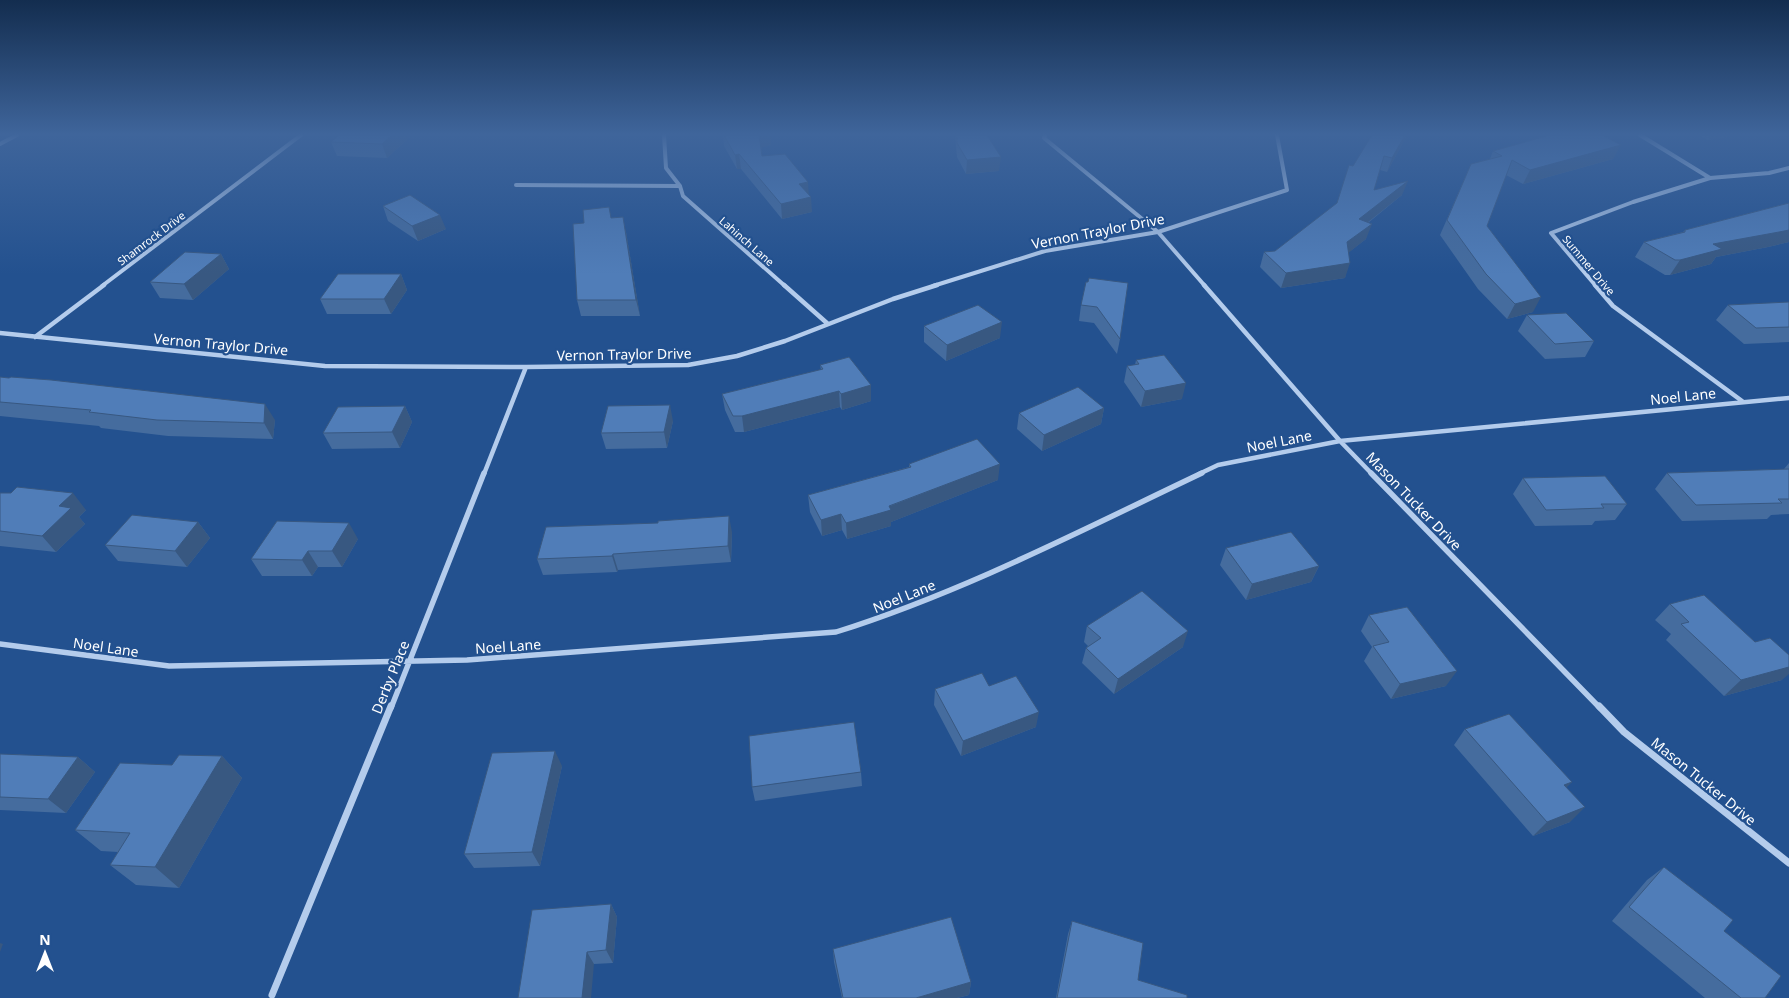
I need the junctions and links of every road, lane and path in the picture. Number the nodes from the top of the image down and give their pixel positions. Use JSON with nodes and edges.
{"nodes":[{"id":1,"x":240,"y":182,"type":"edge"},
{"id":2,"x":677,"y":182,"type":"edge"},
{"id":3,"x":1097,"y":182,"type":"edge"},
{"id":4,"x":1285,"y":182,"type":"edge"},
{"id":5,"x":1699,"y":182,"type":"edge"},
{"id":6,"x":516,"y":185,"type":"dead end"},
{"id":7,"x":680,"y":186,"type":"junction"},
{"id":8,"x":1158,"y":232,"type":"junction"},
{"id":9,"x":828,"y":324,"type":"junction"},
{"id":10,"x":0,"y":333,"type":"edge"},
{"id":11,"x":35,"y":338,"type":"junction"},
{"id":12,"x":526,"y":367,"type":"junction"},
{"id":13,"x":1789,"y":398,"type":"edge"},
{"id":14,"x":1742,"y":402,"type":"junction"},
{"id":15,"x":1340,"y":441,"type":"junction"},
{"id":16,"x":0,"y":644,"type":"edge"},
{"id":17,"x":410,"y":661,"type":"junction"},
{"id":18,"x":1789,"y":864,"type":"edge"},
{"id":19,"x":272,"y":995,"type":"dead end"}],
"edges":[{"from":1,"to":11,"type":"street","name":"Shamrock Drive"},
{"from":2,"to":7,"type":"street","name":"Lahinch Lane"},
{"from":3,"to":8,"type":"street","name":"Mason Tucker Drive"},
{"from":4,"to":8,"type":"street","name":"Vernon Traylor Drive"},
{"from":5,"to":14,"type":"street","name":"Summer Drive"},
{"from":6,"to":7,"type":"street"},
{"from":7,"to":9,"type":"street","name":"Lahinch Lane"},
{"from":8,"to":9,"type":"street","name":"Vernon Traylor Drive"},
{"from":8,"to":15,"type":"street","name":"Mason Tucker Drive"},
{"from":9,"to":12,"type":"street","name":"Vernon Traylor Drive"},
{"from":10,"to":11,"type":"street","name":"Vernon Traylor Drive"},
{"from":11,"to":12,"type":"street","name":"Vernon Traylor Drive"},
{"from":12,"to":17,"type":"street","name":"Derby Place"},
{"from":13,"to":14,"type":"street","name":"Noel Lane"},
{"from":14,"to":15,"type":"street","name":"Noel Lane"},
{"from":15,"to":17,"type":"street","name":"Noel Lane"},
{"from":15,"to":18,"type":"street","name":"Mason Tucker Drive"},
{"from":16,"to":17,"type":"street","name":"Noel Lane"},
{"from":17,"to":19,"type":"street","name":"Derby Place"}]}
